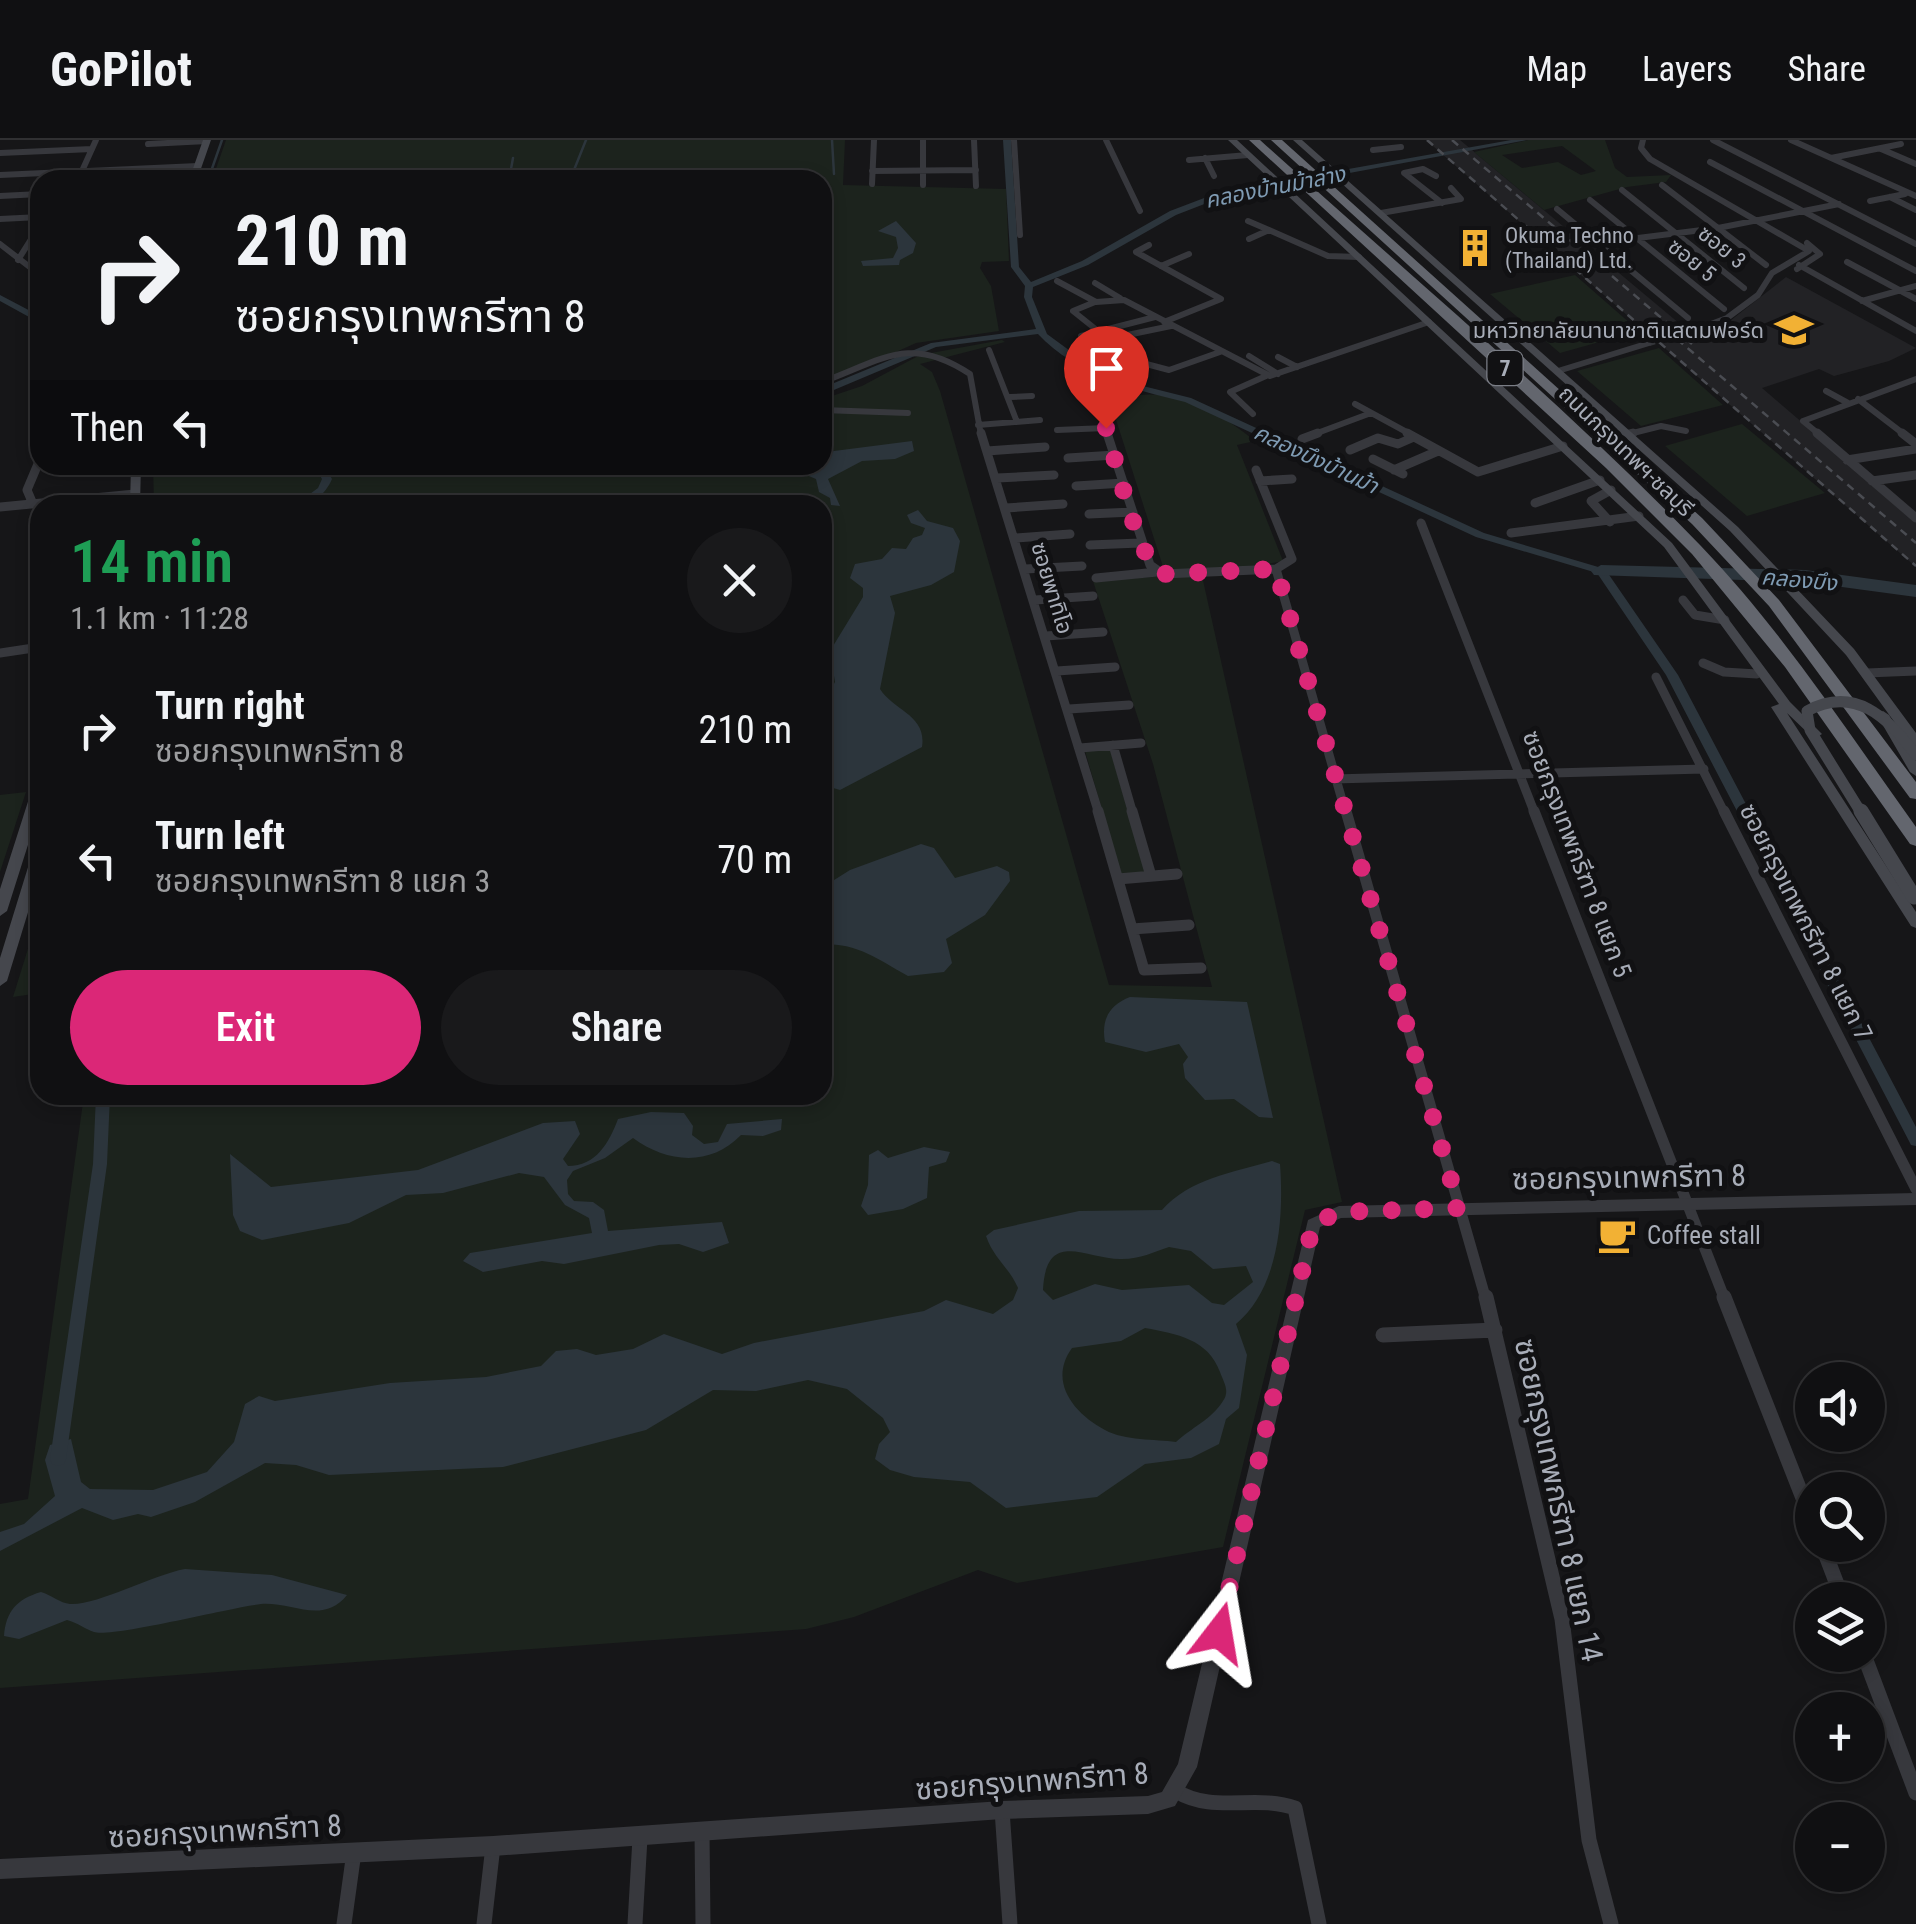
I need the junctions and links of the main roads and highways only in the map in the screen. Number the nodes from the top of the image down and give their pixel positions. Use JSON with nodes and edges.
{"nodes":[{"id":1,"x":1232,"y":140,"type":"edge"},
{"id":2,"x":1254,"y":140,"type":"edge"},
{"id":3,"x":1276,"y":140,"type":"edge"},
{"id":4,"x":1297,"y":140,"type":"edge"},
{"id":5,"x":207,"y":141,"type":"edge"},
{"id":6,"x":197,"y":170,"type":"edge"},
{"id":7,"x":1831,"y":635,"type":"junction"},
{"id":8,"x":1752,"y":658,"type":"junction"},
{"id":9,"x":1916,"y":742,"type":"edge"},
{"id":10,"x":1916,"y":755,"type":"edge"},
{"id":11,"x":1916,"y":772,"type":"edge"},
{"id":12,"x":1916,"y":794,"type":"edge"},
{"id":13,"x":30,"y":817,"type":"edge"},
{"id":14,"x":1916,"y":840,"type":"edge"},
{"id":15,"x":30,"y":883,"type":"edge"},
{"id":16,"x":1915,"y":894,"type":"edge"},
{"id":17,"x":0,"y":911,"type":"edge"},
{"id":18,"x":1916,"y":923,"type":"edge"},
{"id":19,"x":0,"y":980,"type":"edge"}],
"edges":[{"from":1,"to":8,"type":"main road"},
{"from":2,"to":14,"type":"highway","name":"ถนนกรุงเทพฯ-ชลบุรี","number":"7"},
{"from":3,"to":12,"type":"highway","name":"ถนนกรุงเทพฯ-ชลบุรี","number":"7"},
{"from":4,"to":7,"type":"main road"},
{"from":5,"to":6,"type":"main road"},
{"from":7,"to":9,"type":"main road"},
{"from":7,"to":11,"type":"main road"},
{"from":8,"to":16,"type":"main road"},
{"from":8,"to":18,"type":"main road"},
{"from":10,"to":16,"type":"main road","bridge":true},
{"from":13,"to":17,"type":"main road"},
{"from":15,"to":19,"type":"main road"}]}
